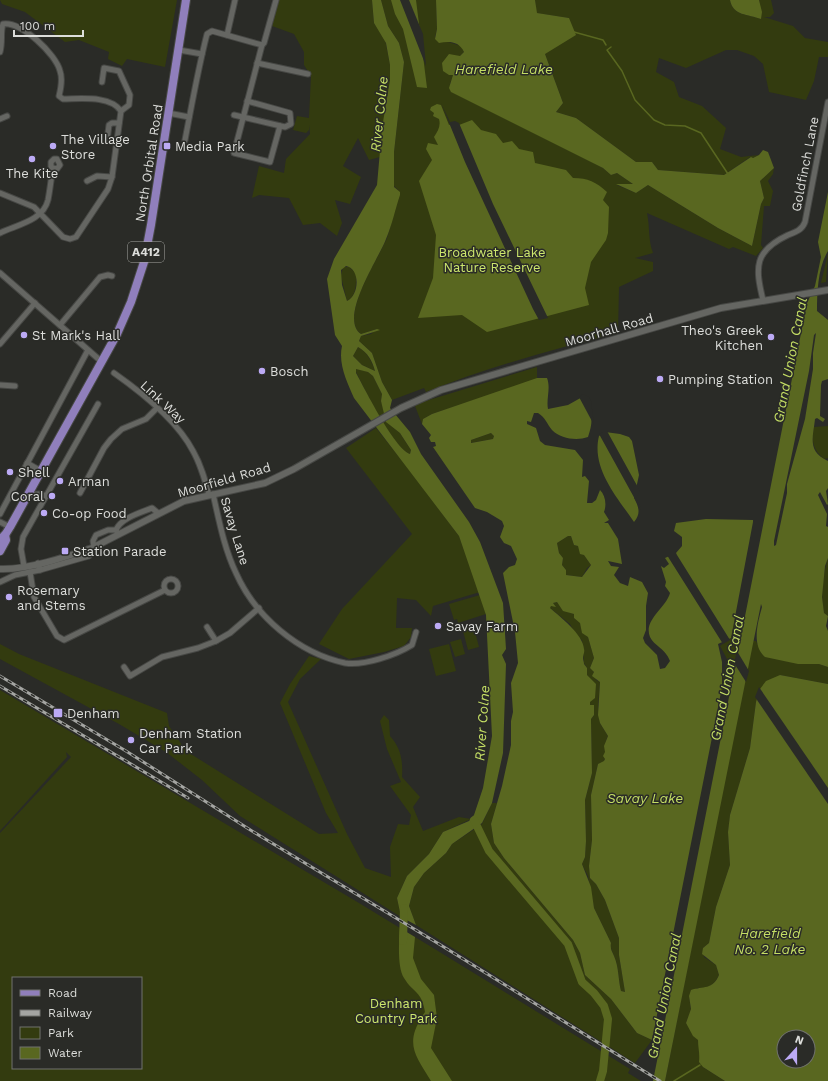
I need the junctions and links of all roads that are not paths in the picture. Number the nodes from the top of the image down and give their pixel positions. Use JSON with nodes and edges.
{"nodes":[{"id":1,"x":186,"y":0,"type":"edge"},
{"id":2,"x":235,"y":0,"type":"edge"},
{"id":3,"x":276,"y":0,"type":"edge"},
{"id":4,"x":227,"y":35,"type":"junction"},
{"id":5,"x":262,"y":44,"type":"junction"},
{"id":6,"x":179,"y":50,"type":"junction"},
{"id":7,"x":0,"y":52,"type":"edge"},
{"id":8,"x":202,"y":54,"type":"junction"},
{"id":9,"x":257,"y":63,"type":"junction"},
{"id":10,"x":308,"y":74,"type":"dead end"},
{"id":11,"x":102,"y":82,"type":"dead end"},
{"id":12,"x":247,"y":101,"type":"junction"},
{"id":13,"x":828,"y":102,"type":"edge"},
{"id":14,"x":121,"y":111,"type":"junction"},
{"id":15,"x":168,"y":113,"type":"junction"},
{"id":16,"x":234,"y":115,"type":"dead end"},
{"id":17,"x":7,"y":116,"type":"dead end"},
{"id":18,"x":189,"y":117,"type":"junction"},
{"id":19,"x":243,"y":117,"type":"junction"},
{"id":20,"x":0,"y":119,"type":"edge"},
{"id":21,"x":119,"y":123,"type":"junction"},
{"id":22,"x":280,"y":126,"type":"junction"},
{"id":23,"x":107,"y":140,"type":"dead end"},
{"id":24,"x":185,"y":140,"type":"dead end"},
{"id":25,"x":53,"y":168,"type":"dead end"},
{"id":26,"x":112,"y":177,"type":"junction"},
{"id":27,"x":87,"y":181,"type":"dead end"},
{"id":28,"x":0,"y":193,"type":"edge"},
{"id":29,"x":39,"y":213,"type":"junction"},
{"id":30,"x":0,"y":233,"type":"edge"},
{"id":31,"x":0,"y":273,"type":"edge"},
{"id":32,"x":112,"y":276,"type":"dead end"},
{"id":33,"x":827,"y":290,"type":"edge"},
{"id":34,"x":763,"y":300,"type":"junction"},
{"id":35,"x":35,"y":304,"type":"junction"},
{"id":36,"x":60,"y":325,"type":"junction"},
{"id":37,"x":0,"y":344,"type":"edge"},
{"id":38,"x":88,"y":350,"type":"junction"},
{"id":39,"x":102,"y":362,"type":"junction"},
{"id":40,"x":114,"y":373,"type":"dead end"},
{"id":41,"x":0,"y":385,"type":"edge"},
{"id":42,"x":15,"y":386,"type":"dead end"},
{"id":43,"x":98,"y":404,"type":"dead end"},
{"id":44,"x":157,"y":408,"type":"junction"},
{"id":45,"x":360,"y":432,"type":"joint"},
{"id":46,"x":27,"y":463,"type":"junction"},
{"id":47,"x":41,"y":472,"type":"junction"},
{"id":48,"x":207,"y":485,"type":"junction"},
{"id":49,"x":80,"y":492,"type":"dead end"},
{"id":50,"x":211,"y":494,"type":"junction"},
{"id":51,"x":28,"y":495,"type":"junction"},
{"id":52,"x":47,"y":496,"type":"junction"},
{"id":53,"x":184,"y":501,"type":"junction"},
{"id":54,"x":0,"y":514,"type":"edge"},
{"id":55,"x":0,"y":522,"type":"edge"},
{"id":56,"x":10,"y":527,"type":"junction"},
{"id":57,"x":3,"y":537,"type":"edge"},
{"id":58,"x":93,"y":547,"type":"junction"},
{"id":59,"x":0,"y":551,"type":"edge"},
{"id":60,"x":38,"y":563,"type":"junction"},
{"id":61,"x":24,"y":566,"type":"junction"},
{"id":62,"x":0,"y":569,"type":"edge"},
{"id":63,"x":40,"y":570,"type":"junction"},
{"id":64,"x":30,"y":572,"type":"junction"},
{"id":65,"x":0,"y":582,"type":"edge"},
{"id":66,"x":165,"y":590,"type":"dead end"},
{"id":67,"x":259,"y":608,"type":"junction"},
{"id":68,"x":207,"y":628,"type":"dead end"},
{"id":69,"x":416,"y":632,"type":"dead end"},
{"id":70,"x":216,"y":641,"type":"junction"},
{"id":71,"x":124,"y":667,"type":"dead end"}],
"edges":[{"from":1,"to":6,"type":"main road","name":"North Orbital Road","number":"A412"},
{"from":2,"to":4,"type":"street"},
{"from":3,"to":5,"type":"street"},
{"from":4,"to":5,"type":"street"},
{"from":4,"to":8,"type":"street"},
{"from":5,"to":9,"type":"street"},
{"from":6,"to":8,"type":"street"},
{"from":6,"to":15,"type":"main road","name":"North Orbital Road","number":"A412"},
{"from":7,"to":14,"type":"street"},
{"from":8,"to":18,"type":"street"},
{"from":9,"to":10,"type":"street"},
{"from":9,"to":12,"type":"street"},
{"from":11,"to":14,"type":"street"},
{"from":12,"to":19,"type":"street"},
{"from":12,"to":22,"type":"street"},
{"from":13,"to":34,"type":"street","name":"Goldfinch Lane"},
{"from":14,"to":21,"type":"street"},
{"from":15,"to":18,"type":"street"},
{"from":15,"to":39,"type":"main road","name":"North Orbital Road","number":"A412"},
{"from":16,"to":19,"type":"street"},
{"from":17,"to":20,"type":"street"},
{"from":18,"to":24,"type":"street"},
{"from":19,"to":22,"type":"street"},
{"from":19,"to":22,"type":"street"},
{"from":21,"to":23,"type":"street"},
{"from":21,"to":26,"type":"street"},
{"from":25,"to":29,"type":"street"},
{"from":26,"to":27,"type":"street"},
{"from":26,"to":29,"type":"street"},
{"from":28,"to":29,"type":"street"},
{"from":29,"to":30,"type":"street"},
{"from":31,"to":35,"type":"street"},
{"from":32,"to":36,"type":"street"},
{"from":33,"to":34,"type":"street","name":"Moorhall Road"},
{"from":34,"to":45,"type":"street","name":"Moorhall Road"},
{"from":35,"to":36,"type":"street"},
{"from":35,"to":37,"type":"street"},
{"from":36,"to":38,"type":"street"},
{"from":38,"to":39,"type":"street"},
{"from":38,"to":46,"type":"street"},
{"from":39,"to":47,"type":"main road","name":"North Orbital Road","number":"A412"},
{"from":40,"to":44,"type":"street","name":"Link Way"},
{"from":41,"to":42,"type":"street"},
{"from":43,"to":52,"type":"street"},
{"from":44,"to":48,"type":"street","name":"Link Way"},
{"from":44,"to":49,"type":"street"},
{"from":45,"to":50,"type":"street","name":"Moorfield Road"},
{"from":46,"to":47,"type":"street"},
{"from":46,"to":54,"type":"street"},
{"from":47,"to":51,"type":"main road","name":"North Orbital Road","number":"A412"},
{"from":48,"to":50,"type":"street","name":"Link Way"},
{"from":48,"to":53,"type":"street"},
{"from":50,"to":53,"type":"street","name":"Moorfield Road"},
{"from":50,"to":67,"type":"street","name":"Savay Lane"},
{"from":51,"to":52,"type":"street"},
{"from":51,"to":56,"type":"main road","name":"North Orbital Road","number":"A412"},
{"from":52,"to":61,"type":"street"},
{"from":53,"to":58,"type":"street","name":"Moorfield Road"},
{"from":55,"to":56,"type":"street"},
{"from":56,"to":57,"type":"main road","name":"North Orbital Road","number":"A412"},
{"from":57,"to":59,"type":"main road","name":"North Orbital Road","number":"A412"},
{"from":58,"to":60,"type":"street","name":"Moorfield Road"},
{"from":58,"to":63,"type":"street"},
{"from":60,"to":61,"type":"street","name":"Moorfield Road"},
{"from":60,"to":63,"type":"street"},
{"from":61,"to":62,"type":"street","name":"Moorfield Road"},
{"from":63,"to":64,"type":"street"},
{"from":64,"to":65,"type":"street"},
{"from":64,"to":66,"type":"street"},
{"from":67,"to":69,"type":"street","name":"Savay Lane"},
{"from":67,"to":70,"type":"street"},
{"from":68,"to":70,"type":"street"},
{"from":70,"to":71,"type":"street"}]}
